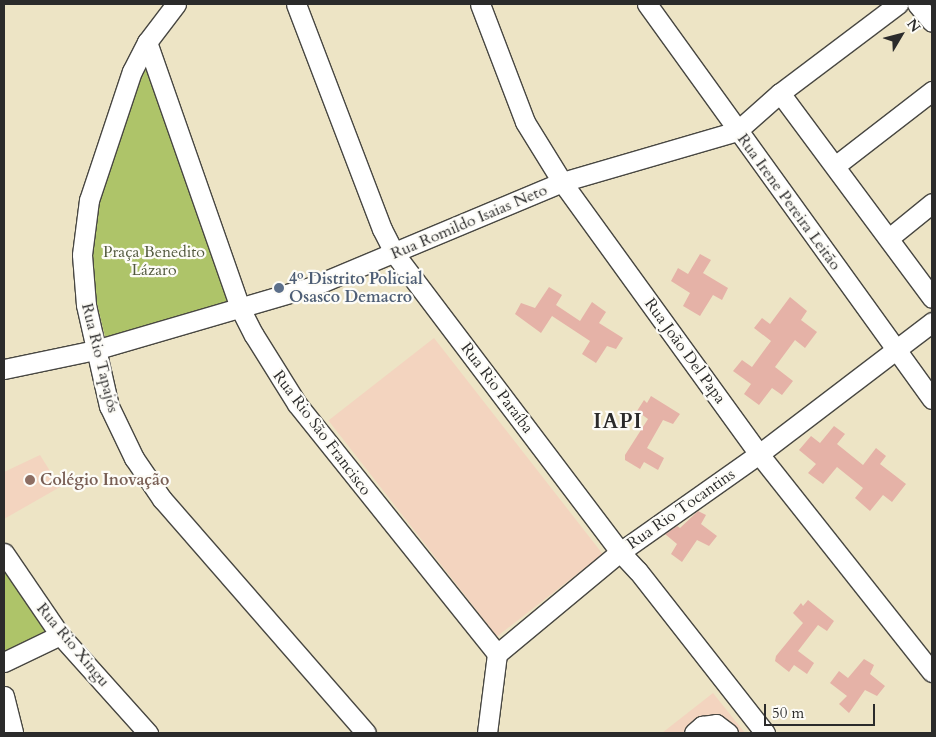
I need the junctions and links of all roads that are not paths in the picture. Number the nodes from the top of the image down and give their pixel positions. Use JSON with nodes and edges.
{"nodes":[{"id":1,"x":176,"y":4,"type":"edge"},
{"id":2,"x":296,"y":4,"type":"edge"},
{"id":3,"x":480,"y":4,"type":"edge"},
{"id":4,"x":647,"y":4,"type":"edge"},
{"id":5,"x":898,"y":4,"type":"edge"},
{"id":6,"x":917,"y":4,"type":"edge"},
{"id":7,"x":932,"y":22,"type":"edge"},
{"id":8,"x":147,"y":42,"type":"junction"},
{"id":9,"x":932,"y":91,"type":"edge"},
{"id":10,"x":780,"y":92,"type":"junction"},
{"id":11,"x":738,"y":131,"type":"junction"},
{"id":12,"x":834,"y":166,"type":"junction"},
{"id":13,"x":562,"y":182,"type":"junction"},
{"id":14,"x":932,"y":203,"type":"edge"},
{"id":15,"x":889,"y":238,"type":"junction"},
{"id":16,"x":394,"y":253,"type":"junction"},
{"id":17,"x":932,"y":298,"type":"edge"},
{"id":18,"x":241,"y":310,"type":"junction"},
{"id":19,"x":932,"y":322,"type":"edge"},
{"id":20,"x":95,"y":350,"type":"junction"},
{"id":21,"x":897,"y":350,"type":"junction"},
{"id":22,"x":4,"y":369,"type":"edge"},
{"id":23,"x":932,"y":399,"type":"edge"},
{"id":24,"x":759,"y":454,"type":"junction"},
{"id":25,"x":620,"y":552,"type":"junction"},
{"id":26,"x":4,"y":554,"type":"edge"},
{"id":27,"x":60,"y":635,"type":"junction"},
{"id":28,"x":497,"y":654,"type":"junction"},
{"id":29,"x":4,"y":662,"type":"edge"},
{"id":30,"x":932,"y":672,"type":"edge"},
{"id":31,"x":4,"y":696,"type":"edge"},
{"id":32,"x":725,"y":732,"type":"edge"},
{"id":33,"x":13,"y":733,"type":"edge"},
{"id":34,"x":148,"y":733,"type":"edge"},
{"id":35,"x":366,"y":733,"type":"edge"},
{"id":36,"x":487,"y":733,"type":"edge"},
{"id":37,"x":694,"y":733,"type":"edge"},
{"id":38,"x":765,"y":733,"type":"edge"}],
"edges":[{"from":1,"to":8,"type":"street","name":"Rua Rio Tapajós"},
{"from":2,"to":16,"type":"street","name":"Rua Rio Paraíba"},
{"from":3,"to":13,"type":"street","name":"Rua João Del Papa"},
{"from":4,"to":11,"type":"street","name":"Rua Irene Pereira Leitão"},
{"from":5,"to":10,"type":"street","name":"Rua Romildo Isaias Neto"},
{"from":6,"to":7,"type":"street"},
{"from":8,"to":18,"type":"street","name":"Rua Rio São Francisco"},
{"from":8,"to":20,"type":"street","name":"Rua Rio Tapajós"},
{"from":9,"to":12,"type":"street"},
{"from":10,"to":11,"type":"street","name":"Rua Romildo Isaias Neto"},
{"from":10,"to":12,"type":"street"},
{"from":11,"to":13,"type":"street","name":"Rua Romildo Isaias Neto"},
{"from":11,"to":21,"type":"street","name":"Rua Irene Pereira Leitão"},
{"from":12,"to":15,"type":"street"},
{"from":13,"to":16,"type":"street","name":"Rua Romildo Isaias Neto"},
{"from":13,"to":24,"type":"street","name":"Rua João Del Papa"},
{"from":14,"to":15,"type":"street"},
{"from":15,"to":17,"type":"street"},
{"from":16,"to":18,"type":"street","name":"Rua Romildo Isaias Neto"},
{"from":16,"to":25,"type":"street","name":"Rua Rio Paraíba"},
{"from":18,"to":20,"type":"street","name":"Rua Romildo Isaias Neto"},
{"from":18,"to":28,"type":"street","name":"Rua Rio São Francisco"},
{"from":19,"to":21,"type":"street","name":"Rua Rio Tocantins"},
{"from":20,"to":22,"type":"street","name":"Rua Romildo Isaias Neto"},
{"from":20,"to":35,"type":"street","name":"Rua Rio Tapajós"},
{"from":21,"to":23,"type":"street","name":"Rua Irene Pereira Leitão"},
{"from":21,"to":24,"type":"street","name":"Rua Rio Tocantins"},
{"from":24,"to":25,"type":"street","name":"Rua Rio Tocantins"},
{"from":24,"to":30,"type":"street","name":"Rua João Del Papa"},
{"from":25,"to":28,"type":"street","name":"Rua Rio Tocantins"},
{"from":25,"to":38,"type":"street","name":"Rua Rio Paraíba"},
{"from":26,"to":27,"type":"street","name":"Rua Rio Xingu"},
{"from":27,"to":29,"type":"street"},
{"from":27,"to":34,"type":"street","name":"Rua Rio Xingu"},
{"from":28,"to":36,"type":"street"},
{"from":31,"to":33,"type":"street"},
{"from":32,"to":37,"type":"street"}]}
